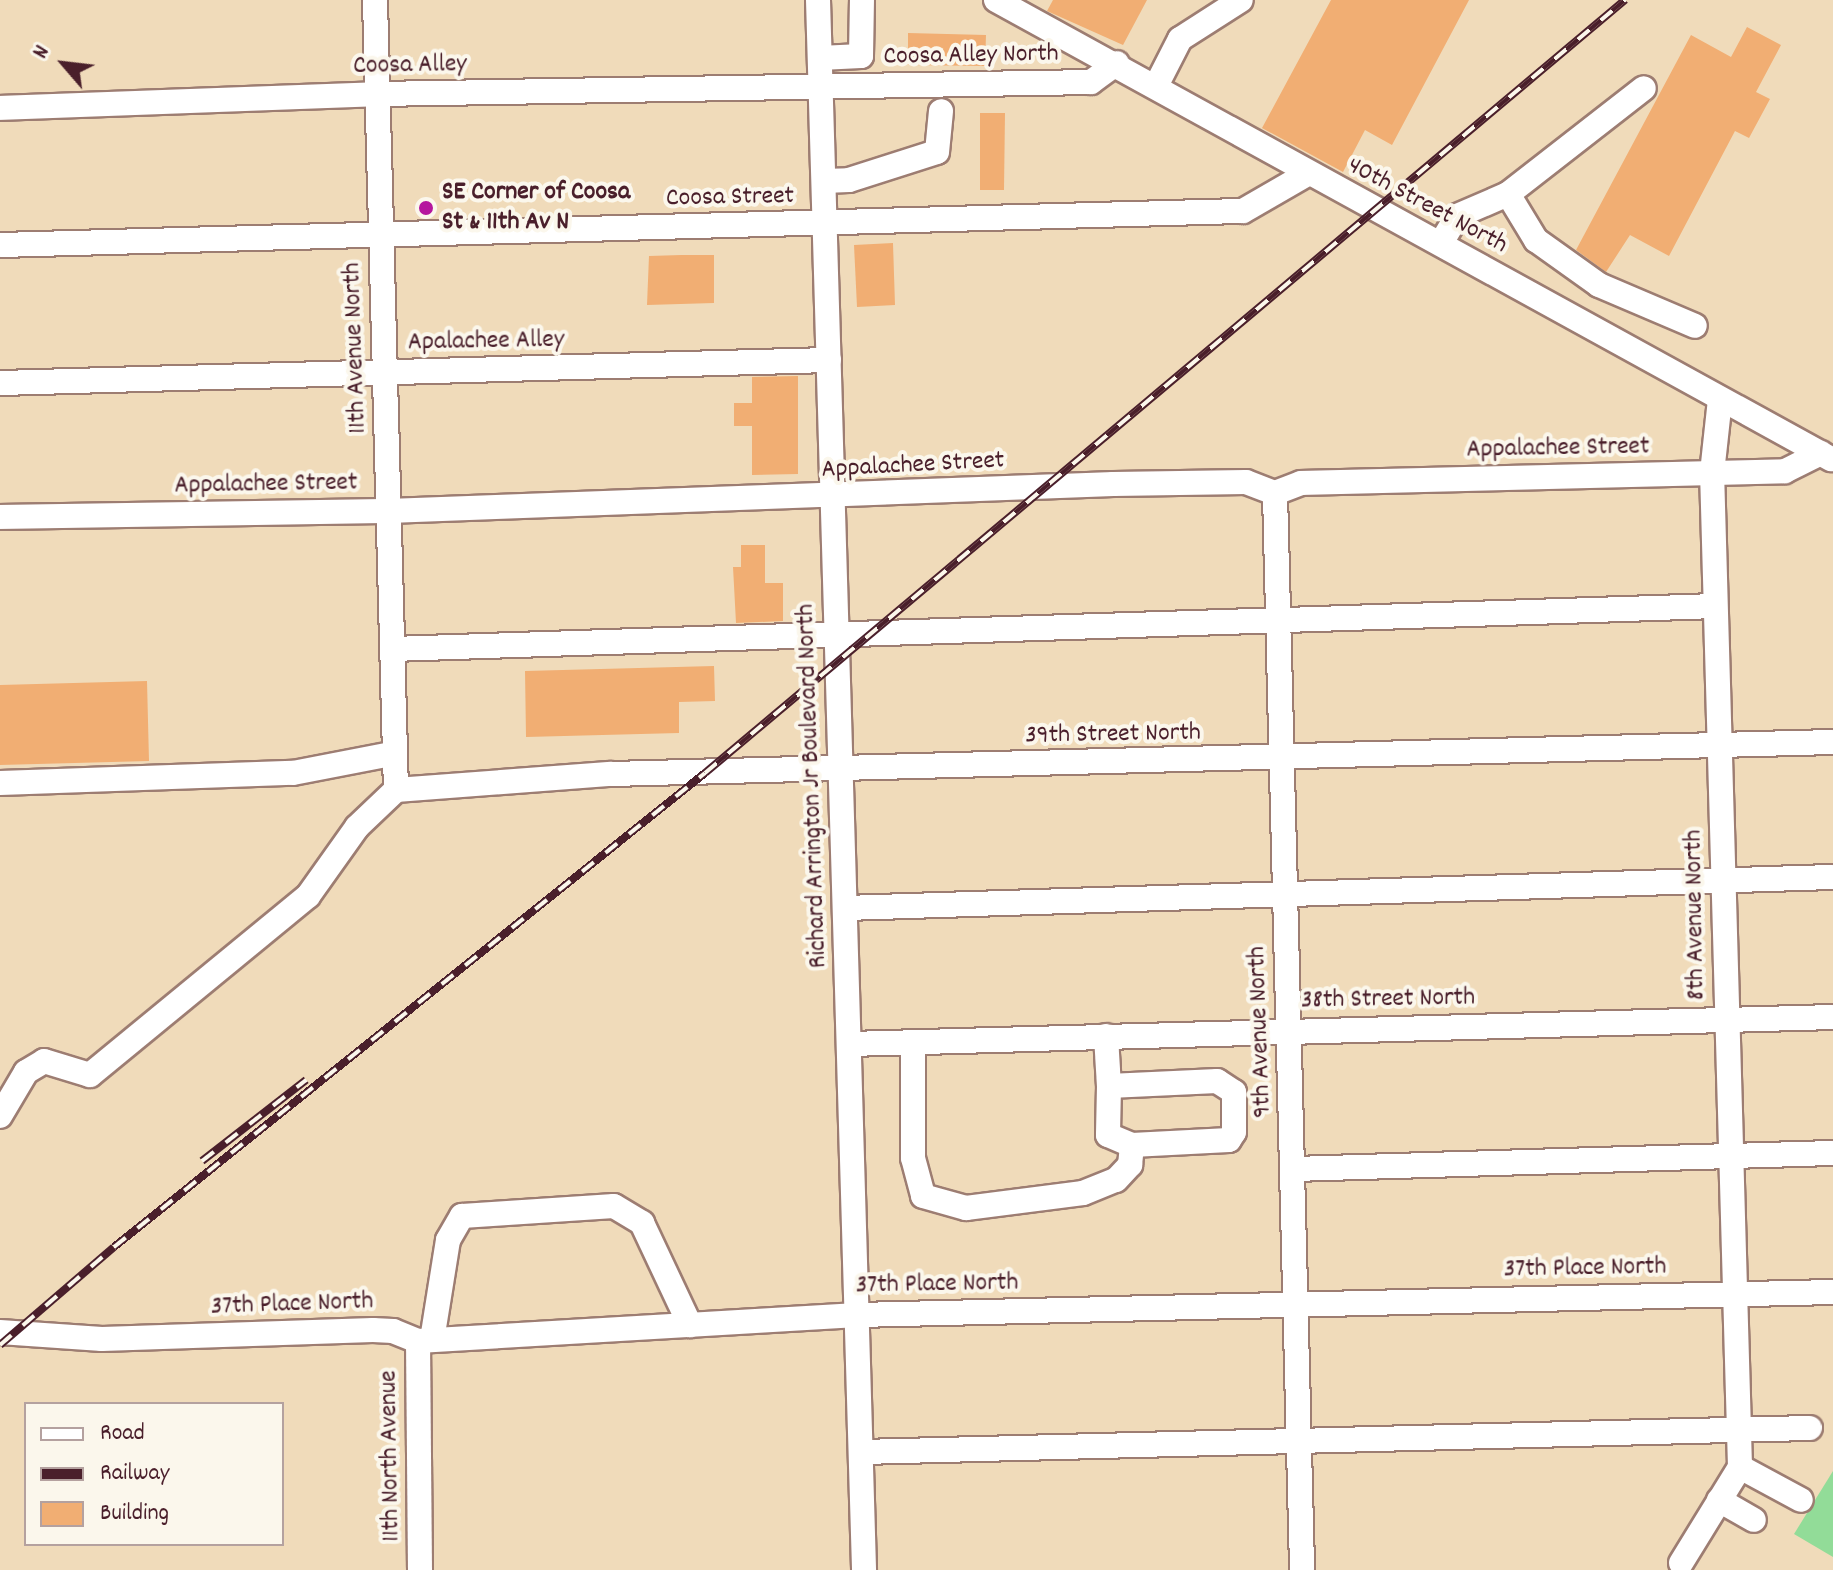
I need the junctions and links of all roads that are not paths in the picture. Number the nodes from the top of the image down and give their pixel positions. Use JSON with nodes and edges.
{"nodes":[{"id":1,"x":375,"y":0,"type":"edge"},
{"id":2,"x":818,"y":0,"type":"edge"},
{"id":3,"x":862,"y":0,"type":"edge"},
{"id":4,"x":996,"y":0,"type":"edge"},
{"id":5,"x":1241,"y":0,"type":"edge"},
{"id":6,"x":820,"y":58,"type":"junction"},
{"id":7,"x":1117,"y":63,"type":"junction"},
{"id":8,"x":821,"y":86,"type":"junction"},
{"id":9,"x":1156,"y":86,"type":"junction"},
{"id":10,"x":1644,"y":88,"type":"dead end"},
{"id":11,"x":377,"y":94,"type":"junction"},
{"id":12,"x":0,"y":108,"type":"edge"},
{"id":13,"x":941,"y":111,"type":"dead end"},
{"id":14,"x":1307,"y":174,"type":"junction"},
{"id":15,"x":824,"y":181,"type":"junction"},
{"id":16,"x":1508,"y":194,"type":"junction"},
{"id":17,"x":825,"y":223,"type":"junction"},
{"id":18,"x":381,"y":234,"type":"junction"},
{"id":19,"x":1441,"y":243,"type":"junction"},
{"id":20,"x":0,"y":245,"type":"edge"},
{"id":21,"x":1695,"y":326,"type":"dead end"},
{"id":22,"x":829,"y":360,"type":"junction"},
{"id":23,"x":385,"y":371,"type":"junction"},
{"id":24,"x":0,"y":383,"type":"edge"},
{"id":25,"x":1720,"y":399,"type":"junction"},
{"id":26,"x":1827,"y":456,"type":"edge"},
{"id":27,"x":1712,"y":473,"type":"junction"},
{"id":28,"x":1275,"y":493,"type":"junction"},
{"id":29,"x":833,"y":498,"type":"junction"},
{"id":30,"x":388,"y":511,"type":"junction"},
{"id":31,"x":0,"y":517,"type":"edge"},
{"id":32,"x":1715,"y":606,"type":"junction"},
{"id":33,"x":1277,"y":620,"type":"junction"},
{"id":34,"x":837,"y":634,"type":"junction"},
{"id":35,"x":392,"y":649,"type":"junction"},
{"id":36,"x":1833,"y":742,"type":"edge"},
{"id":37,"x":1721,"y":745,"type":"junction"},
{"id":38,"x":391,"y":754,"type":"junction"},
{"id":39,"x":1280,"y":759,"type":"junction"},
{"id":40,"x":841,"y":769,"type":"junction"},
{"id":41,"x":0,"y":783,"type":"edge"},
{"id":42,"x":396,"y":790,"type":"junction"},
{"id":43,"x":1833,"y":877,"type":"edge"},
{"id":44,"x":1723,"y":878,"type":"junction"},
{"id":45,"x":1285,"y":894,"type":"junction"},
{"id":46,"x":845,"y":908,"type":"junction"},
{"id":47,"x":1833,"y":1017,"type":"edge"},
{"id":48,"x":1725,"y":1019,"type":"junction"},
{"id":49,"x":1289,"y":1030,"type":"junction"},
{"id":50,"x":1106,"y":1036,"type":"junction"},
{"id":51,"x":913,"y":1042,"type":"junction"},
{"id":52,"x":849,"y":1044,"type":"junction"},
{"id":53,"x":1109,"y":1086,"type":"junction"},
{"id":54,"x":0,"y":1116,"type":"edge"},
{"id":55,"x":1132,"y":1145,"type":"junction"},
{"id":56,"x":1833,"y":1153,"type":"edge"},
{"id":57,"x":1730,"y":1157,"type":"junction"},
{"id":58,"x":1293,"y":1169,"type":"junction"},
{"id":59,"x":1833,"y":1292,"type":"edge"},
{"id":60,"x":1734,"y":1294,"type":"junction"},
{"id":61,"x":1295,"y":1305,"type":"junction"},
{"id":62,"x":857,"y":1315,"type":"junction"},
{"id":63,"x":690,"y":1325,"type":"junction"},
{"id":64,"x":0,"y":1332,"type":"edge"},
{"id":65,"x":425,"y":1340,"type":"junction"},
{"id":66,"x":1810,"y":1428,"type":"dead end"},
{"id":67,"x":1738,"y":1431,"type":"junction"},
{"id":68,"x":1298,"y":1439,"type":"junction"},
{"id":69,"x":861,"y":1452,"type":"junction"},
{"id":70,"x":1740,"y":1467,"type":"junction"},
{"id":71,"x":1719,"y":1500,"type":"junction"},
{"id":72,"x":1801,"y":1500,"type":"dead end"},
{"id":73,"x":1754,"y":1520,"type":"dead end"},
{"id":74,"x":1681,"y":1563,"type":"dead end"},
{"id":75,"x":420,"y":1570,"type":"edge"},
{"id":76,"x":864,"y":1570,"type":"edge"},
{"id":77,"x":1302,"y":1570,"type":"edge"}],
"edges":[{"from":1,"to":11,"type":"street","name":"11th Avenue North"},
{"from":2,"to":6,"type":"street","name":"Richard Arrington Jr Boulevard North"},
{"from":3,"to":6,"type":"street"},
{"from":4,"to":7,"type":"street","name":"40th Street North"},
{"from":5,"to":9,"type":"street"},
{"from":6,"to":8,"type":"street","name":"Richard Arrington Jr Boulevard North"},
{"from":7,"to":8,"type":"street","name":"Coosa Alley North"},
{"from":7,"to":9,"type":"street","name":"40th Street North"},
{"from":8,"to":11,"type":"street","name":"Coosa Alley"},
{"from":8,"to":15,"type":"street","name":"Richard Arrington Jr Boulevard North"},
{"from":9,"to":14,"type":"street","name":"40th Street North"},
{"from":10,"to":16,"type":"street"},
{"from":11,"to":12,"type":"street","name":"Coosa Alley"},
{"from":11,"to":18,"type":"street","name":"11th Avenue North"},
{"from":13,"to":15,"type":"street"},
{"from":14,"to":17,"type":"street","name":"Coosa Street"},
{"from":14,"to":19,"type":"street","name":"40th Street North"},
{"from":15,"to":17,"type":"street","name":"Richard Arrington Jr Boulevard North"},
{"from":16,"to":19,"type":"street"},
{"from":16,"to":21,"type":"street"},
{"from":17,"to":18,"type":"street","name":"Coosa Street"},
{"from":17,"to":22,"type":"street","name":"Richard Arrington Jr Boulevard North"},
{"from":18,"to":20,"type":"street","name":"Coosa Street"},
{"from":18,"to":23,"type":"street","name":"11th Avenue North"},
{"from":19,"to":25,"type":"street","name":"40th Street North"},
{"from":22,"to":23,"type":"street","name":"Apalachee Alley"},
{"from":22,"to":29,"type":"street","name":"Richard Arrington Jr Boulevard North"},
{"from":23,"to":24,"type":"street","name":"Apalachee Alley"},
{"from":23,"to":30,"type":"street","name":"11th Avenue North"},
{"from":25,"to":26,"type":"street","name":"40th Street North"},
{"from":25,"to":27,"type":"street","name":"8th Avenue North"},
{"from":26,"to":27,"type":"street","name":"Appalachee Street"},
{"from":27,"to":28,"type":"street","name":"Appalachee Street"},
{"from":27,"to":32,"type":"street","name":"8th Avenue North"},
{"from":28,"to":29,"type":"street","name":"Appalachee Street"},
{"from":28,"to":33,"type":"street","name":"9th Avenue North"},
{"from":29,"to":30,"type":"street","name":"Appalachee Street"},
{"from":29,"to":34,"type":"street","name":"Richard Arrington Jr Boulevard North"},
{"from":30,"to":31,"type":"street","name":"Appalachee Street"},
{"from":30,"to":35,"type":"street","name":"11th Avenue North"},
{"from":32,"to":33,"type":"street"},
{"from":32,"to":37,"type":"street","name":"8th Avenue North"},
{"from":33,"to":34,"type":"street"},
{"from":33,"to":39,"type":"street","name":"9th Avenue North"},
{"from":34,"to":35,"type":"street"},
{"from":34,"to":40,"type":"street","name":"Richard Arrington Jr Boulevard North"},
{"from":35,"to":38,"type":"street","name":"11th Avenue North"},
{"from":36,"to":37,"type":"street","name":"39th Street North"},
{"from":37,"to":39,"type":"street","name":"39th Street North"},
{"from":37,"to":44,"type":"street","name":"8th Avenue North"},
{"from":38,"to":41,"type":"street"},
{"from":38,"to":42,"type":"street","name":"11th Avenue North"},
{"from":39,"to":40,"type":"street","name":"39th Street North"},
{"from":39,"to":45,"type":"street","name":"9th Avenue North"},
{"from":40,"to":42,"type":"street","name":"39th Street North"},
{"from":40,"to":46,"type":"street","name":"Richard Arrington Jr Boulevard North"},
{"from":42,"to":54,"type":"street"},
{"from":43,"to":44,"type":"street"},
{"from":44,"to":45,"type":"street"},
{"from":44,"to":48,"type":"street","name":"8th Avenue North"},
{"from":45,"to":46,"type":"street"},
{"from":45,"to":49,"type":"street","name":"9th Avenue North"},
{"from":46,"to":52,"type":"street","name":"Richard Arrington Jr Boulevard North"},
{"from":47,"to":48,"type":"street","name":"38th Street North"},
{"from":48,"to":49,"type":"street","name":"38th Street North"},
{"from":48,"to":57,"type":"street","name":"8th Avenue North"},
{"from":49,"to":50,"type":"street","name":"38th Street North"},
{"from":49,"to":58,"type":"street","name":"9th Avenue North"},
{"from":50,"to":51,"type":"street","name":"38th Street North"},
{"from":50,"to":53,"type":"street"},
{"from":51,"to":52,"type":"street","name":"38th Street North"},
{"from":51,"to":55,"type":"street"},
{"from":52,"to":62,"type":"street","name":"Richard Arrington Jr Boulevard North"},
{"from":53,"to":55,"type":"street"},
{"from":53,"to":55,"type":"street"},
{"from":56,"to":57,"type":"street"},
{"from":57,"to":58,"type":"street"},
{"from":57,"to":60,"type":"street","name":"8th Avenue North"},
{"from":58,"to":61,"type":"street","name":"9th Avenue North"},
{"from":59,"to":60,"type":"street","name":"37th Place North"},
{"from":60,"to":61,"type":"street","name":"37th Place North"},
{"from":60,"to":67,"type":"street","name":"8th Avenue North"},
{"from":61,"to":62,"type":"street","name":"37th Place North"},
{"from":61,"to":68,"type":"street","name":"9th Avenue North"},
{"from":62,"to":63,"type":"street","name":"37th Place North"},
{"from":62,"to":69,"type":"street","name":"Richard Arrington Jr Boulevard North"},
{"from":63,"to":65,"type":"street","name":"37th Place North"},
{"from":63,"to":65,"type":"street","name":"11th North Avenue"},
{"from":64,"to":65,"type":"street","name":"37th Place North"},
{"from":65,"to":75,"type":"street","name":"11th North Avenue"},
{"from":66,"to":67,"type":"street"},
{"from":67,"to":68,"type":"street"},
{"from":67,"to":70,"type":"street","name":"8th Avenue North"},
{"from":68,"to":69,"type":"street"},
{"from":68,"to":77,"type":"street","name":"9th Avenue North"},
{"from":69,"to":76,"type":"street","name":"Richard Arrington Jr Boulevard North"},
{"from":70,"to":71,"type":"street"},
{"from":70,"to":72,"type":"street"},
{"from":71,"to":73,"type":"street"},
{"from":71,"to":74,"type":"street"}]}
